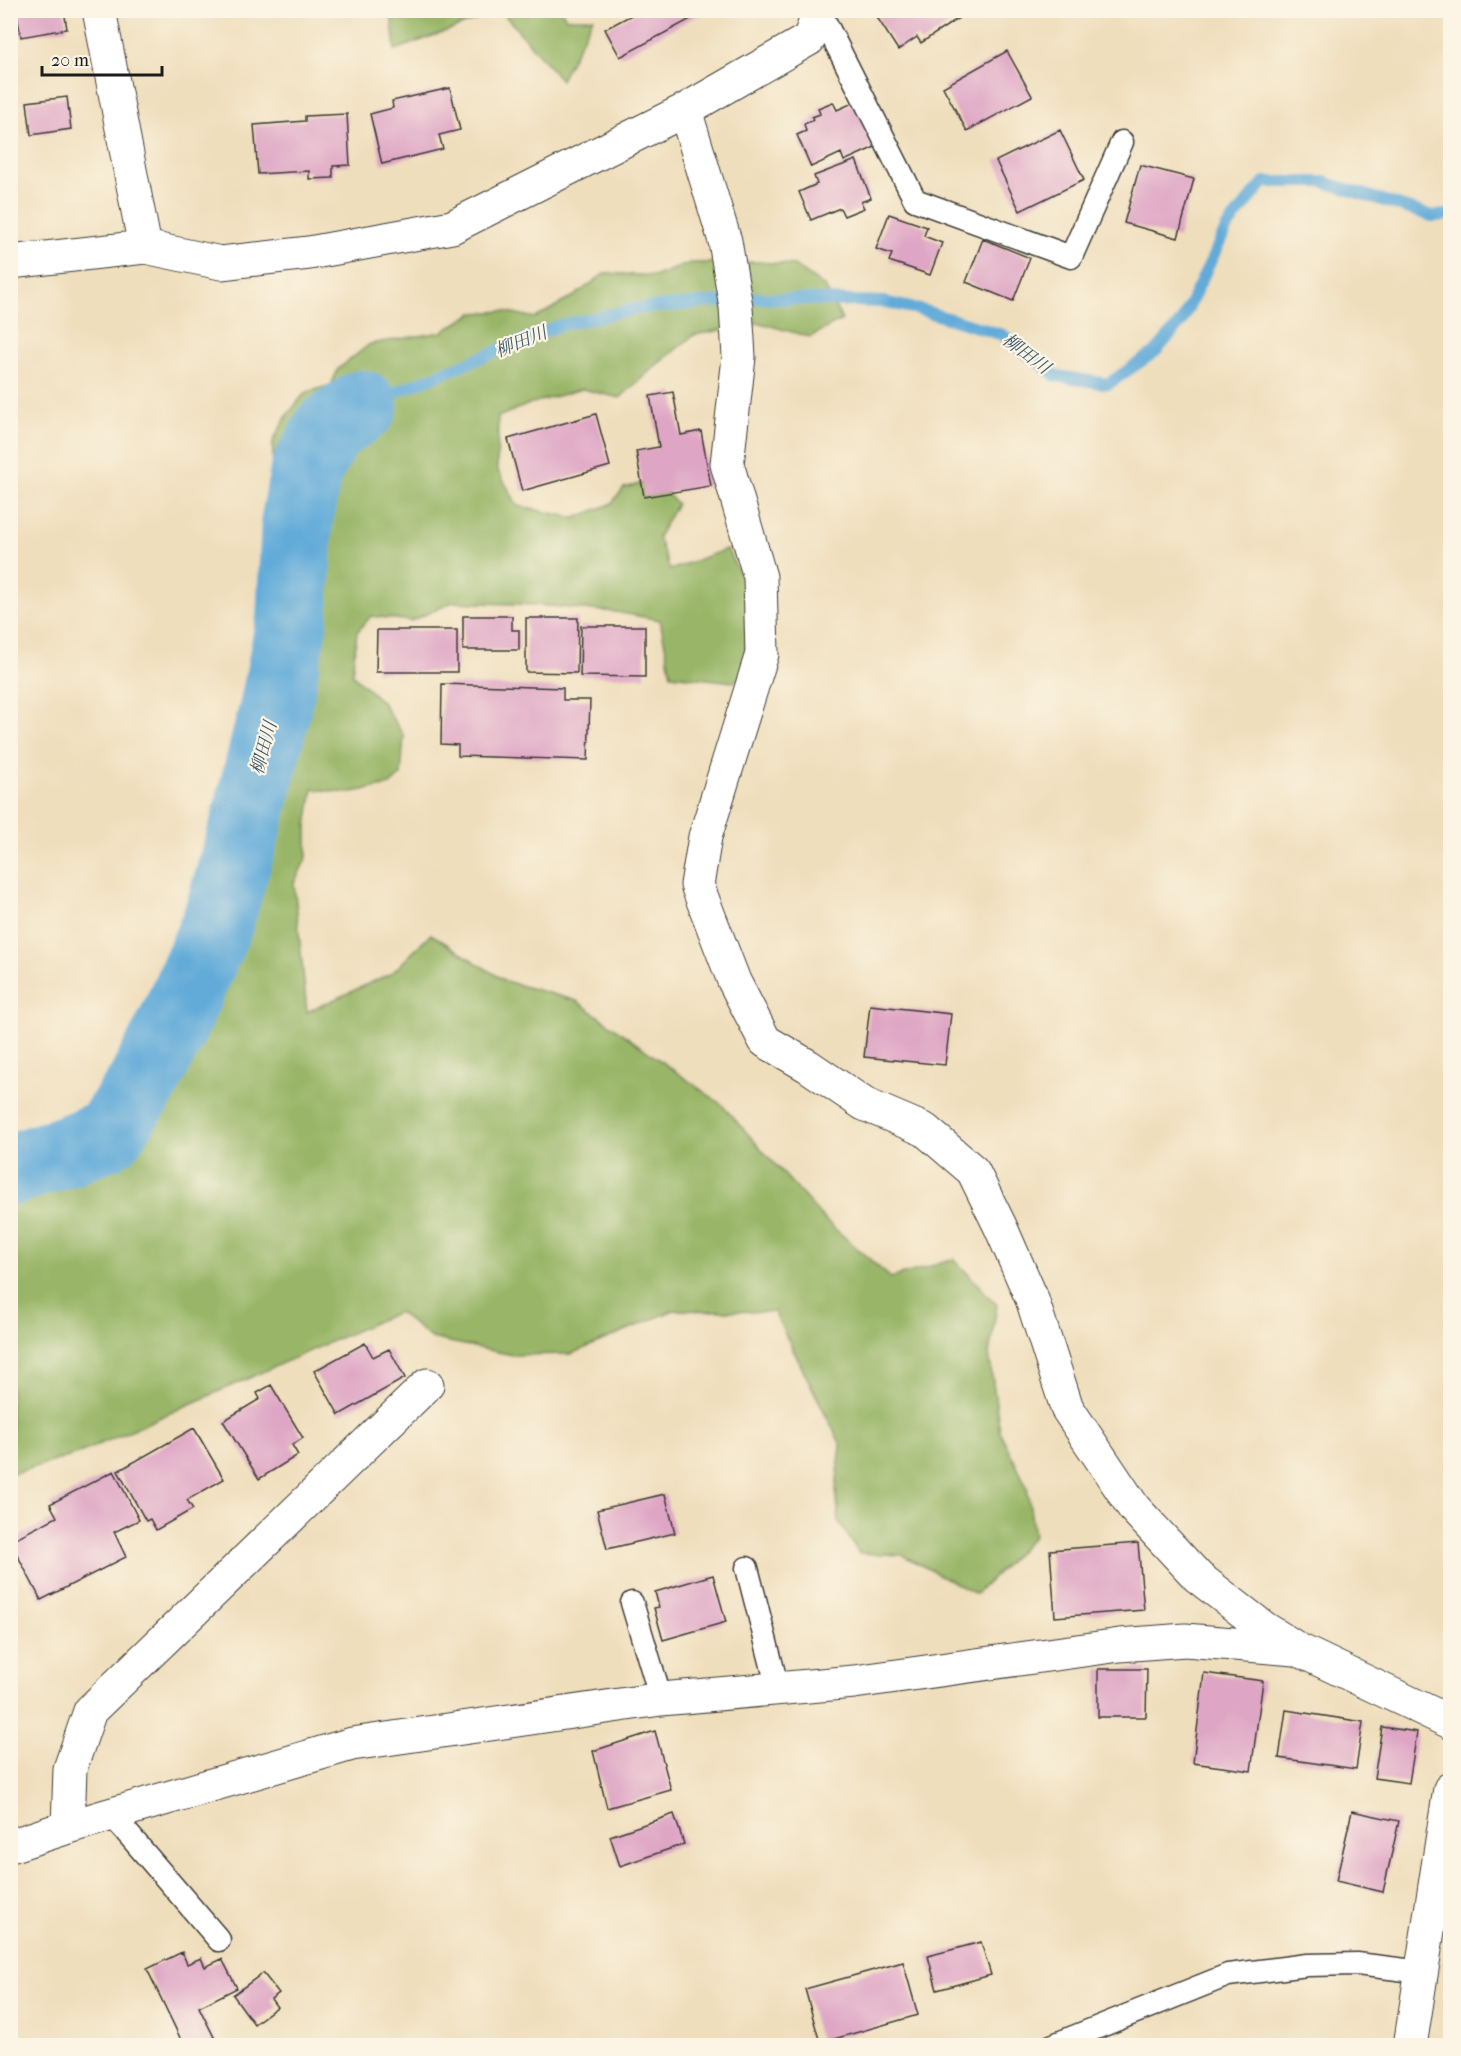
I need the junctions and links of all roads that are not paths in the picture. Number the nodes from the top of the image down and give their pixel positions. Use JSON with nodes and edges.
{"nodes":[{"id":1,"x":99,"y":10,"type":"edge"},
{"id":2,"x":820,"y":11,"type":"edge"},
{"id":3,"x":685,"y":110,"type":"junction"},
{"id":4,"x":1122,"y":142,"type":"dead end"},
{"id":5,"x":145,"y":247,"type":"junction"},
{"id":6,"x":10,"y":262,"type":"edge"},
{"id":7,"x":427,"y":1385,"type":"dead end"},
{"id":8,"x":747,"y":1568,"type":"dead end"},
{"id":9,"x":632,"y":1603,"type":"dead end"},
{"id":10,"x":1299,"y":1650,"type":"junction"},
{"id":11,"x":778,"y":1689,"type":"junction"},
{"id":12,"x":661,"y":1699,"type":"junction"},
{"id":13,"x":1450,"y":1722,"type":"edge"},
{"id":14,"x":1450,"y":1789,"type":"edge"},
{"id":15,"x":111,"y":1815,"type":"junction"},
{"id":16,"x":68,"y":1827,"type":"junction"},
{"id":17,"x":10,"y":1846,"type":"edge"},
{"id":18,"x":219,"y":1940,"type":"dead end"},
{"id":19,"x":1422,"y":1972,"type":"junction"},
{"id":20,"x":1051,"y":2046,"type":"edge"},
{"id":21,"x":1410,"y":2046,"type":"edge"}],
"edges":[{"from":1,"to":5,"type":"street"},
{"from":2,"to":3,"type":"street"},
{"from":2,"to":4,"type":"lane"},
{"from":3,"to":5,"type":"street"},
{"from":3,"to":10,"type":"street"},
{"from":5,"to":6,"type":"street"},
{"from":7,"to":16,"type":"street"},
{"from":8,"to":11,"type":"lane"},
{"from":9,"to":12,"type":"lane"},
{"from":10,"to":11,"type":"street"},
{"from":10,"to":13,"type":"street"},
{"from":11,"to":12,"type":"street"},
{"from":12,"to":15,"type":"street"},
{"from":14,"to":19,"type":"street"},
{"from":15,"to":16,"type":"street"},
{"from":15,"to":18,"type":"lane"},
{"from":16,"to":17,"type":"street"},
{"from":19,"to":20,"type":"lane"},
{"from":19,"to":21,"type":"street"}]}
